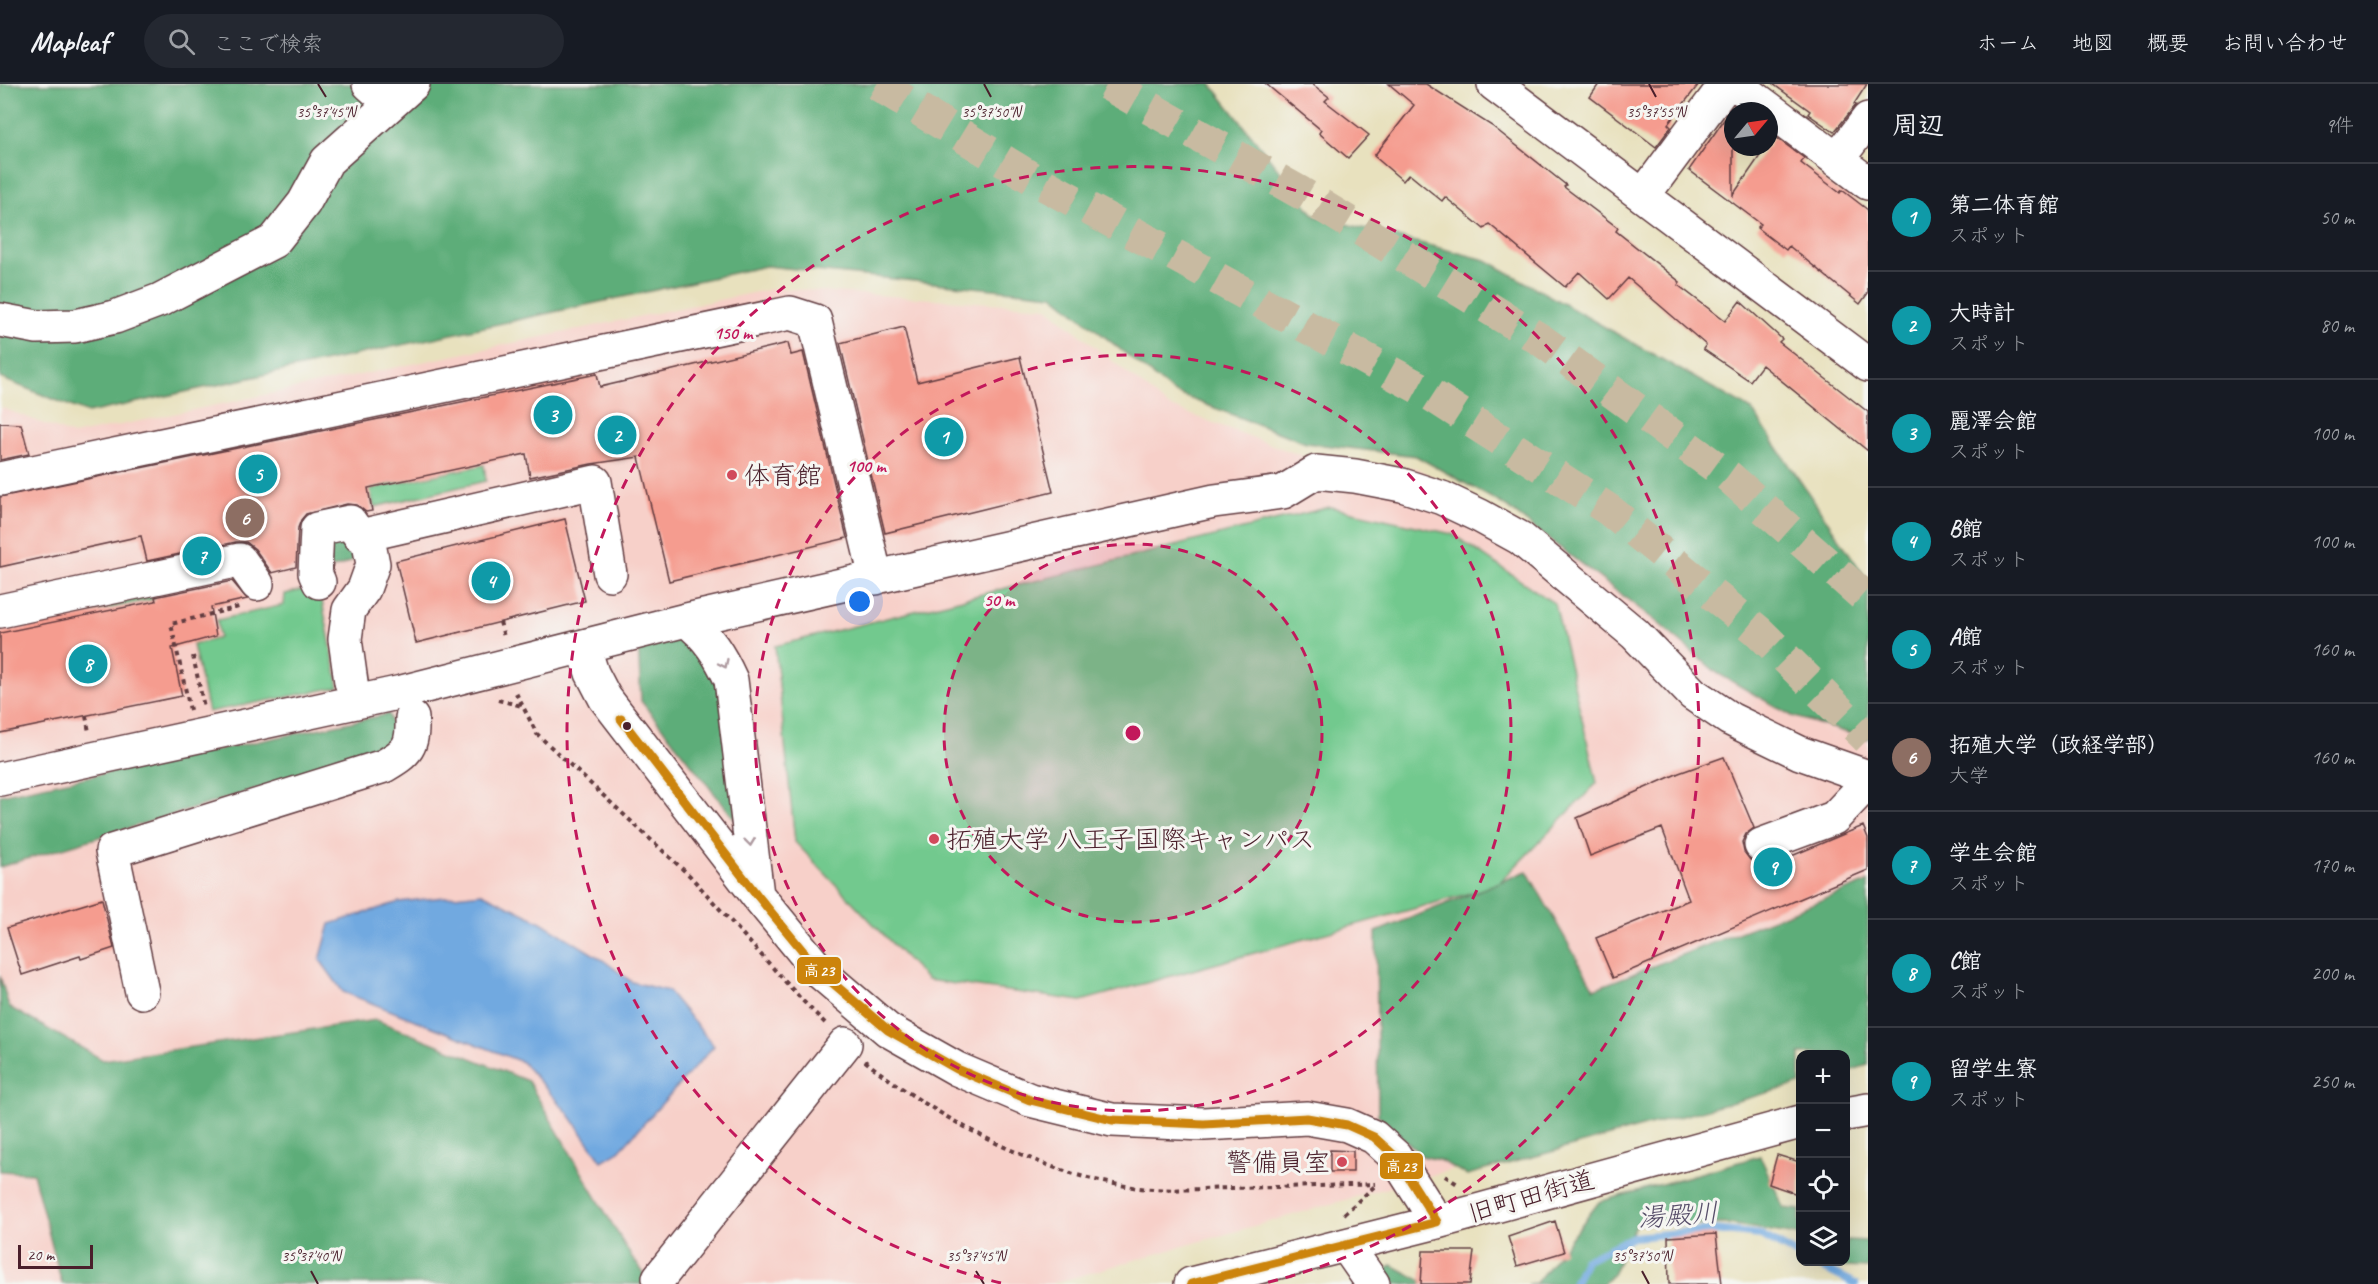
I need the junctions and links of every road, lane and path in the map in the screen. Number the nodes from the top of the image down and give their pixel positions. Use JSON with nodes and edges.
{"nodes":[{"id":1,"x":1494,"y":84,"type":"edge"},
{"id":2,"x":1726,"y":84,"type":"edge"},
{"id":3,"x":1736,"y":84,"type":"edge"},
{"id":4,"x":391,"y":90,"type":"edge"},
{"id":5,"x":1868,"y":119,"type":"edge"},
{"id":6,"x":1838,"y":160,"type":"junction"},
{"id":7,"x":1868,"y":183,"type":"edge"},
{"id":8,"x":1643,"y":196,"type":"junction"},
{"id":9,"x":0,"y":320,"type":"edge"},
{"id":10,"x":1868,"y":365,"type":"edge"},
{"id":11,"x":0,"y":479,"type":"edge"},
{"id":12,"x":367,"y":534,"type":"junction"},
{"id":13,"x":610,"y":574,"type":"dead end"},
{"id":14,"x":876,"y":578,"type":"junction"},
{"id":15,"x":319,"y":582,"type":"dead end"},
{"id":16,"x":254,"y":594,"type":"joint"},
{"id":17,"x":0,"y":611,"type":"edge"},
{"id":18,"x":686,"y":620,"type":"junction"},
{"id":19,"x":584,"y":648,"type":"junction"},
{"id":20,"x":193,"y":656,"type":"dead end"},
{"id":21,"x":351,"y":682,"type":"dead end"},
{"id":22,"x":516,"y":693,"type":"dead end"},
{"id":23,"x":488,"y":702,"type":"dead end"},
{"id":24,"x":523,"y":706,"type":"junction"},
{"id":25,"x":412,"y":718,"type":"dead end"},
{"id":26,"x":203,"y":735,"type":"junction"},
{"id":27,"x":1868,"y":777,"type":"edge"},
{"id":28,"x":0,"y":779,"type":"edge"},
{"id":29,"x":1868,"y":782,"type":"edge"},
{"id":30,"x":1761,"y":845,"type":"dead end"},
{"id":31,"x":756,"y":895,"type":"junction"},
{"id":32,"x":142,"y":992,"type":"dead end"},
{"id":33,"x":845,"y":1044,"type":"junction"},
{"id":34,"x":1868,"y":1110,"type":"edge"},
{"id":35,"x":1850,"y":1113,"type":"edge"},
{"id":36,"x":1796,"y":1123,"type":"edge"},
{"id":37,"x":1437,"y":1222,"type":"junction"},
{"id":38,"x":1342,"y":1232,"type":"junction"},
{"id":39,"x":659,"y":1278,"type":"dead end"},
{"id":40,"x":1191,"y":1284,"type":"edge"},
{"id":41,"x":1373,"y":1284,"type":"edge"}],
"edges":[{"from":1,"to":8,"type":"street"},
{"from":2,"to":8,"type":"street"},
{"from":3,"to":6,"type":"street"},
{"from":4,"to":9,"type":"street"},
{"from":5,"to":6,"type":"street"},
{"from":6,"to":7,"type":"street"},
{"from":8,"to":10,"type":"street"},
{"from":11,"to":14,"type":"street"},
{"from":12,"to":13,"type":"street"},
{"from":12,"to":15,"type":"street"},
{"from":12,"to":21,"type":"street"},
{"from":14,"to":18,"type":"street"},
{"from":14,"to":27,"type":"street"},
{"from":16,"to":17,"type":"street"},
{"from":16,"to":26,"type":"path"},
{"from":18,"to":19,"type":"street"},
{"from":18,"to":31,"type":"street","one_way":true},
{"from":19,"to":26,"type":"street"},
{"from":19,"to":31,"type":"street"},
{"from":20,"to":26,"type":"path"},
{"from":22,"to":24,"type":"path"},
{"from":23,"to":24,"type":"path"},
{"from":24,"to":33,"type":"path"},
{"from":25,"to":32,"type":"street"},
{"from":26,"to":28,"type":"street"},
{"from":29,"to":30,"type":"street"},
{"from":31,"to":37,"type":"street"},
{"from":33,"to":38,"type":"path"},
{"from":33,"to":39,"type":"street"},
{"from":34,"to":35,"type":"street"},
{"from":36,"to":37,"type":"street","name":"旧町田街道"},
{"from":37,"to":38,"type":"street","name":"旧町田街道"},
{"from":38,"to":40,"type":"street","name":"旧町田街道"},
{"from":38,"to":41,"type":"street"}]}
